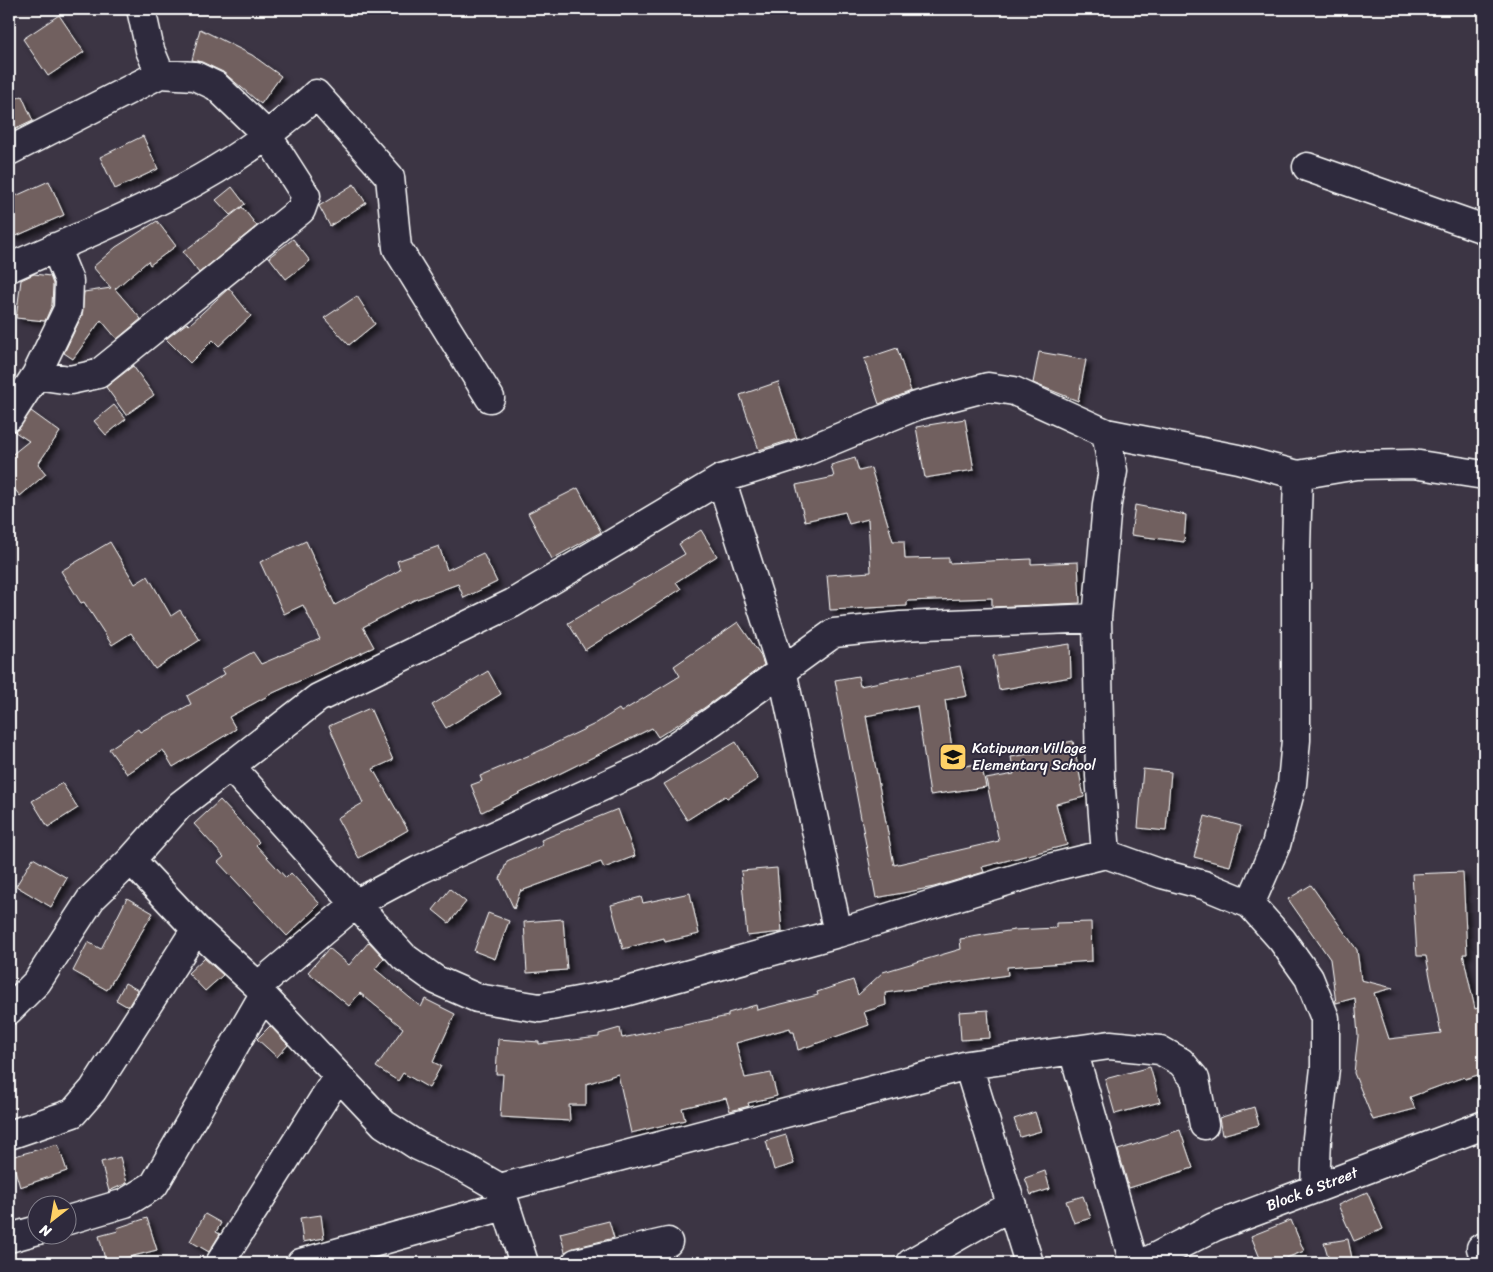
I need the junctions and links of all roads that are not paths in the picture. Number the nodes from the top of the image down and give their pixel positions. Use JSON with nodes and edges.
{"nodes":[{"id":1,"x":141,"y":9,"type":"edge"},
{"id":2,"x":160,"y":74,"type":"junction"},
{"id":3,"x":267,"y":136,"type":"junction"},
{"id":4,"x":9,"y":151,"type":"edge"},
{"id":5,"x":1307,"y":166,"type":"dead end"},
{"id":6,"x":1484,"y":229,"type":"edge"},
{"id":7,"x":55,"y":247,"type":"junction"},
{"id":8,"x":9,"y":268,"type":"edge"},
{"id":9,"x":36,"y":374,"type":"junction"},
{"id":10,"x":490,"y":398,"type":"dead end"},
{"id":11,"x":9,"y":417,"type":"edge"},
{"id":12,"x":1106,"y":433,"type":"junction"},
{"id":13,"x":1298,"y":475,"type":"junction"},
{"id":14,"x":1484,"y":475,"type":"edge"},
{"id":15,"x":721,"y":479,"type":"junction"},
{"id":16,"x":1097,"y":618,"type":"junction"},
{"id":17,"x":782,"y":670,"type":"junction"},
{"id":18,"x":230,"y":766,"type":"junction"},
{"id":19,"x":1106,"y":854,"type":"junction"},
{"id":20,"x":131,"y":860,"type":"junction"},
{"id":21,"x":355,"y":904,"type":"junction"},
{"id":22,"x":1250,"y":904,"type":"junction"},
{"id":23,"x":196,"y":928,"type":"junction"},
{"id":24,"x":838,"y":933,"type":"junction"},
{"id":25,"x":260,"y":991,"type":"junction"},
{"id":26,"x":9,"y":1010,"type":"edge"},
{"id":27,"x":1073,"y":1050,"type":"junction"},
{"id":28,"x":968,"y":1065,"type":"junction"},
{"id":29,"x":338,"y":1076,"type":"junction"},
{"id":30,"x":1204,"y":1125,"type":"dead end"},
{"id":31,"x":1484,"y":1125,"type":"edge"},
{"id":32,"x":9,"y":1135,"type":"edge"},
{"id":33,"x":1315,"y":1189,"type":"junction"},
{"id":34,"x":502,"y":1197,"type":"junction"},
{"id":35,"x":1012,"y":1205,"type":"junction"},
{"id":36,"x":78,"y":1217,"type":"edge"},
{"id":37,"x":28,"y":1233,"type":"edge"},
{"id":38,"x":9,"y":1238,"type":"edge"},
{"id":39,"x":668,"y":1242,"type":"dead end"},
{"id":40,"x":220,"y":1263,"type":"edge"},
{"id":41,"x":301,"y":1263,"type":"edge"},
{"id":42,"x":524,"y":1263,"type":"edge"},
{"id":43,"x":576,"y":1263,"type":"edge"},
{"id":44,"x":911,"y":1263,"type":"edge"},
{"id":45,"x":1029,"y":1263,"type":"edge"},
{"id":46,"x":1134,"y":1263,"type":"edge"},
{"id":47,"x":1144,"y":1263,"type":"edge"}],
"edges":[{"from":1,"to":2,"type":"street"},
{"from":2,"to":3,"type":"street"},
{"from":2,"to":4,"type":"street"},
{"from":3,"to":7,"type":"street"},
{"from":3,"to":9,"type":"street"},
{"from":3,"to":10,"type":"street"},
{"from":5,"to":6,"type":"street"},
{"from":7,"to":8,"type":"street"},
{"from":7,"to":9,"type":"street"},
{"from":9,"to":11,"type":"street"},
{"from":12,"to":13,"type":"street"},
{"from":12,"to":15,"type":"street"},
{"from":12,"to":16,"type":"street"},
{"from":13,"to":14,"type":"street"},
{"from":13,"to":22,"type":"street"},
{"from":15,"to":17,"type":"street"},
{"from":15,"to":18,"type":"street"},
{"from":16,"to":17,"type":"street"},
{"from":16,"to":19,"type":"street"},
{"from":17,"to":21,"type":"street"},
{"from":17,"to":24,"type":"street"},
{"from":18,"to":20,"type":"street"},
{"from":18,"to":21,"type":"street"},
{"from":19,"to":22,"type":"street"},
{"from":19,"to":24,"type":"street"},
{"from":20,"to":23,"type":"street"},
{"from":20,"to":26,"type":"street"},
{"from":21,"to":24,"type":"street"},
{"from":21,"to":25,"type":"street"},
{"from":22,"to":33,"type":"street"},
{"from":23,"to":25,"type":"street"},
{"from":23,"to":32,"type":"street"},
{"from":25,"to":29,"type":"street"},
{"from":25,"to":36,"type":"street"},
{"from":27,"to":28,"type":"street"},
{"from":27,"to":30,"type":"street"},
{"from":27,"to":46,"type":"street"},
{"from":28,"to":34,"type":"street"},
{"from":28,"to":35,"type":"street"},
{"from":29,"to":34,"type":"street"},
{"from":29,"to":40,"type":"street"},
{"from":31,"to":33,"type":"street","name":"Block 6 Street"},
{"from":33,"to":47,"type":"street","name":"Block 6 Street"},
{"from":34,"to":41,"type":"street"},
{"from":34,"to":42,"type":"street"},
{"from":35,"to":44,"type":"street"},
{"from":35,"to":45,"type":"street"},
{"from":37,"to":38,"type":"street"},
{"from":39,"to":43,"type":"street"}]}
